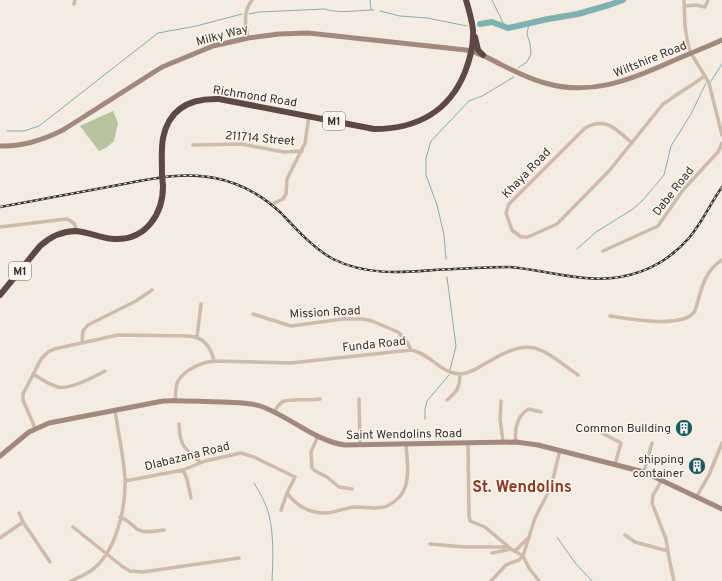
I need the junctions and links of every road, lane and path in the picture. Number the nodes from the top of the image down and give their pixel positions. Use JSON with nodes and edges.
{"nodes":[{"id":1,"x":252,"y":0,"type":"edge"},
{"id":2,"x":466,"y":0,"type":"edge"},
{"id":3,"x":684,"y":0,"type":"edge"},
{"id":4,"x":708,"y":0,"type":"edge"},
{"id":5,"x":685,"y":6,"type":"junction"},
{"id":6,"x":473,"y":30,"type":"junction"},
{"id":7,"x":248,"y":38,"type":"junction"},
{"id":8,"x":722,"y":40,"type":"edge"},
{"id":9,"x":472,"y":51,"type":"junction"},
{"id":10,"x":691,"y":53,"type":"junction"},
{"id":11,"x":482,"y":55,"type":"junction"},
{"id":12,"x":705,"y":76,"type":"junction"},
{"id":13,"x":309,"y":116,"type":"junction"},
{"id":14,"x":722,"y":135,"type":"edge"},
{"id":15,"x":632,"y":143,"type":"junction"},
{"id":16,"x":722,"y":143,"type":"edge"},
{"id":17,"x":193,"y":144,"type":"dead end"},
{"id":18,"x":0,"y":146,"type":"edge"},
{"id":19,"x":302,"y":151,"type":"junction"},
{"id":20,"x":274,"y":203,"type":"dead end"},
{"id":21,"x":0,"y":227,"type":"edge"},
{"id":22,"x":76,"y":232,"type":"junction"},
{"id":23,"x":605,"y":250,"type":"dead end"},
{"id":24,"x":722,"y":260,"type":"edge"},
{"id":25,"x":152,"y":290,"type":"dead end"},
{"id":26,"x":0,"y":295,"type":"edge"},
{"id":27,"x":202,"y":304,"type":"dead end"},
{"id":28,"x":253,"y":314,"type":"dead end"},
{"id":29,"x":610,"y":316,"type":"dead end"},
{"id":30,"x":197,"y":337,"type":"junction"},
{"id":31,"x":82,"y":342,"type":"junction"},
{"id":32,"x":411,"y":350,"type":"junction"},
{"id":33,"x":214,"y":361,"type":"junction"},
{"id":34,"x":105,"y":371,"type":"dead end"},
{"id":35,"x":33,"y":374,"type":"junction"},
{"id":36,"x":460,"y":374,"type":"junction"},
{"id":37,"x":578,"y":376,"type":"dead end"},
{"id":38,"x":320,"y":399,"type":"dead end"},
{"id":39,"x":359,"y":399,"type":"dead end"},
{"id":40,"x":447,"y":400,"type":"dead end"},
{"id":41,"x":176,"y":401,"type":"junction"},
{"id":42,"x":500,"y":401,"type":"dead end"},
{"id":43,"x":115,"y":410,"type":"junction"},
{"id":44,"x":274,"y":412,"type":"junction"},
{"id":45,"x":541,"y":412,"type":"dead end"},
{"id":46,"x":178,"y":424,"type":"dead end"},
{"id":47,"x":35,"y":428,"type":"junction"},
{"id":48,"x":602,"y":433,"type":"dead end"},
{"id":49,"x":318,"y":436,"type":"junction"},
{"id":50,"x":503,"y":442,"type":"junction"},
{"id":51,"x":516,"y":442,"type":"junction"},
{"id":52,"x":468,"y":443,"type":"junction"},
{"id":53,"x":652,"y":443,"type":"dead end"},
{"id":54,"x":722,"y":443,"type":"edge"},
{"id":55,"x":406,"y":444,"type":"junction"},
{"id":56,"x":360,"y":445,"type":"junction"},
{"id":57,"x":560,"y":450,"type":"junction"},
{"id":58,"x":0,"y":456,"type":"edge"},
{"id":59,"x":200,"y":462,"type":"junction"},
{"id":60,"x":615,"y":464,"type":"junction"},
{"id":61,"x":183,"y":470,"type":"junction"},
{"id":62,"x":644,"y":472,"type":"junction"},
{"id":63,"x":662,"y":480,"type":"junction"},
{"id":64,"x":125,"y":481,"type":"junction"},
{"id":65,"x":352,"y":489,"type":"dead end"},
{"id":66,"x":287,"y":493,"type":"junction"},
{"id":67,"x":696,"y":496,"type":"junction"},
{"id":68,"x":191,"y":498,"type":"dead end"},
{"id":69,"x":722,"y":509,"type":"edge"},
{"id":70,"x":280,"y":510,"type":"dead end"},
{"id":71,"x":19,"y":513,"type":"dead end"},
{"id":72,"x":120,"y":517,"type":"junction"},
{"id":73,"x":23,"y":522,"type":"junction"},
{"id":74,"x":73,"y":527,"type":"dead end"},
{"id":75,"x":164,"y":530,"type":"dead end"},
{"id":76,"x":625,"y":535,"type":"dead end"},
{"id":77,"x":0,"y":538,"type":"edge"},
{"id":78,"x":528,"y":538,"type":"junction"},
{"id":79,"x":430,"y":544,"type":"dead end"},
{"id":80,"x":511,"y":549,"type":"junction"},
{"id":81,"x":668,"y":551,"type":"junction"},
{"id":82,"x":492,"y":553,"type":"dead end"},
{"id":83,"x":107,"y":554,"type":"junction"},
{"id":84,"x":523,"y":556,"type":"junction"},
{"id":85,"x":239,"y":558,"type":"dead end"},
{"id":86,"x":50,"y":562,"type":"dead end"},
{"id":87,"x":71,"y":581,"type":"edge"},
{"id":88,"x":491,"y":581,"type":"edge"},
{"id":89,"x":539,"y":581,"type":"edge"},
{"id":90,"x":674,"y":581,"type":"edge"}],
"edges":[{"from":1,"to":7,"type":"street"},
{"from":2,"to":6,"type":"highway","name":"Richmond Road","number":"M1"},
{"from":3,"to":5,"type":"street"},
{"from":4,"to":5,"type":"street"},
{"from":5,"to":10,"type":"street"},
{"from":6,"to":9,"type":"highway","name":"Richmond Road","number":"M1"},
{"from":6,"to":11,"type":"highway"},
{"from":7,"to":9,"type":"street","name":"Milky Way"},
{"from":7,"to":18,"type":"street","name":"Milky Way"},
{"from":8,"to":10,"type":"street","name":"Wiltshire Road"},
{"from":9,"to":11,"type":"street","name":"Wiltshire Road"},
{"from":9,"to":13,"type":"highway","name":"Richmond Road","number":"M1"},
{"from":10,"to":11,"type":"street","name":"Wiltshire Road"},
{"from":10,"to":12,"type":"street"},
{"from":12,"to":14,"type":"street"},
{"from":12,"to":15,"type":"street","name":"Khaya Road"},
{"from":13,"to":19,"type":"street"},
{"from":13,"to":22,"type":"highway","name":"Richmond Road","number":"M1","bridge":true},
{"from":15,"to":15,"type":"street","name":"Khaya Road"},
{"from":16,"to":23,"type":"street","name":"Dabe Road"},
{"from":17,"to":19,"type":"street","name":"211714 Street"},
{"from":19,"to":20,"type":"street"},
{"from":21,"to":22,"type":"street"},
{"from":22,"to":26,"type":"highway","name":"Richmond Road","number":"M1"},
{"from":24,"to":29,"type":"street"},
{"from":25,"to":31,"type":"street"},
{"from":27,"to":30,"type":"street"},
{"from":28,"to":32,"type":"street","name":"Mission Road"},
{"from":30,"to":31,"type":"street"},
{"from":30,"to":33,"type":"street"},
{"from":31,"to":35,"type":"street"},
{"from":32,"to":33,"type":"street","name":"Funda Road"},
{"from":32,"to":36,"type":"street","name":"Funda Road"},
{"from":33,"to":41,"type":"street","name":"Funda Road"},
{"from":34,"to":35,"type":"street"},
{"from":35,"to":47,"type":"street"},
{"from":36,"to":37,"type":"street"},
{"from":36,"to":40,"type":"street"},
{"from":38,"to":44,"type":"street"},
{"from":39,"to":56,"type":"street"},
{"from":41,"to":43,"type":"street","name":"Saint Wendolins Road"},
{"from":41,"to":44,"type":"street","name":"Saint Wendolins Road"},
{"from":42,"to":50,"type":"street"},
{"from":43,"to":47,"type":"street","name":"Saint Wendolins Road"},
{"from":43,"to":64,"type":"street"},
{"from":44,"to":49,"type":"street","name":"Saint Wendolins Road"},
{"from":45,"to":51,"type":"street"},
{"from":46,"to":59,"type":"street"},
{"from":47,"to":58,"type":"street","name":"Saint Wendolins Road"},
{"from":48,"to":60,"type":"street"},
{"from":49,"to":56,"type":"street","name":"Saint Wendolins Road"},
{"from":49,"to":65,"type":"street"},
{"from":50,"to":51,"type":"street","name":"Saint Wendolins Road"},
{"from":50,"to":52,"type":"street","name":"Saint Wendolins Road"},
{"from":51,"to":57,"type":"street","name":"Saint Wendolins Road"},
{"from":52,"to":55,"type":"street","name":"Saint Wendolins Road"},
{"from":52,"to":80,"type":"street"},
{"from":53,"to":62,"type":"street"},
{"from":54,"to":67,"type":"street"},
{"from":55,"to":56,"type":"street","name":"Saint Wendolins Road"},
{"from":55,"to":66,"type":"street"},
{"from":57,"to":60,"type":"street","name":"Saint Wendolins Road"},
{"from":57,"to":78,"type":"street"},
{"from":59,"to":61,"type":"street","name":"Dlabazana Road"},
{"from":59,"to":66,"type":"street","name":"Dlabazana Road"},
{"from":60,"to":62,"type":"street","name":"Saint Wendolins Road"},
{"from":61,"to":64,"type":"street","name":"Dlabazana Road"},
{"from":61,"to":68,"type":"street"},
{"from":62,"to":63,"type":"street","name":"Saint Wendolins Road"},
{"from":63,"to":67,"type":"street","name":"Saint Wendolins Road"},
{"from":63,"to":81,"type":"street"},
{"from":64,"to":72,"type":"street"},
{"from":66,"to":70,"type":"street"},
{"from":67,"to":69,"type":"street","name":"Saint Wendolins Road"},
{"from":71,"to":73,"type":"street"},
{"from":72,"to":75,"type":"street"},
{"from":72,"to":83,"type":"street"},
{"from":73,"to":77,"type":"street"},
{"from":73,"to":86,"type":"street"},
{"from":74,"to":83,"type":"street"},
{"from":76,"to":81,"type":"street"},
{"from":78,"to":80,"type":"street"},
{"from":78,"to":84,"type":"street"},
{"from":79,"to":80,"type":"street"},
{"from":80,"to":82,"type":"street"},
{"from":80,"to":84,"type":"street"},
{"from":81,"to":90,"type":"street"},
{"from":83,"to":85,"type":"street"},
{"from":83,"to":87,"type":"street"},
{"from":84,"to":88,"type":"street"},
{"from":84,"to":89,"type":"street"}]}
